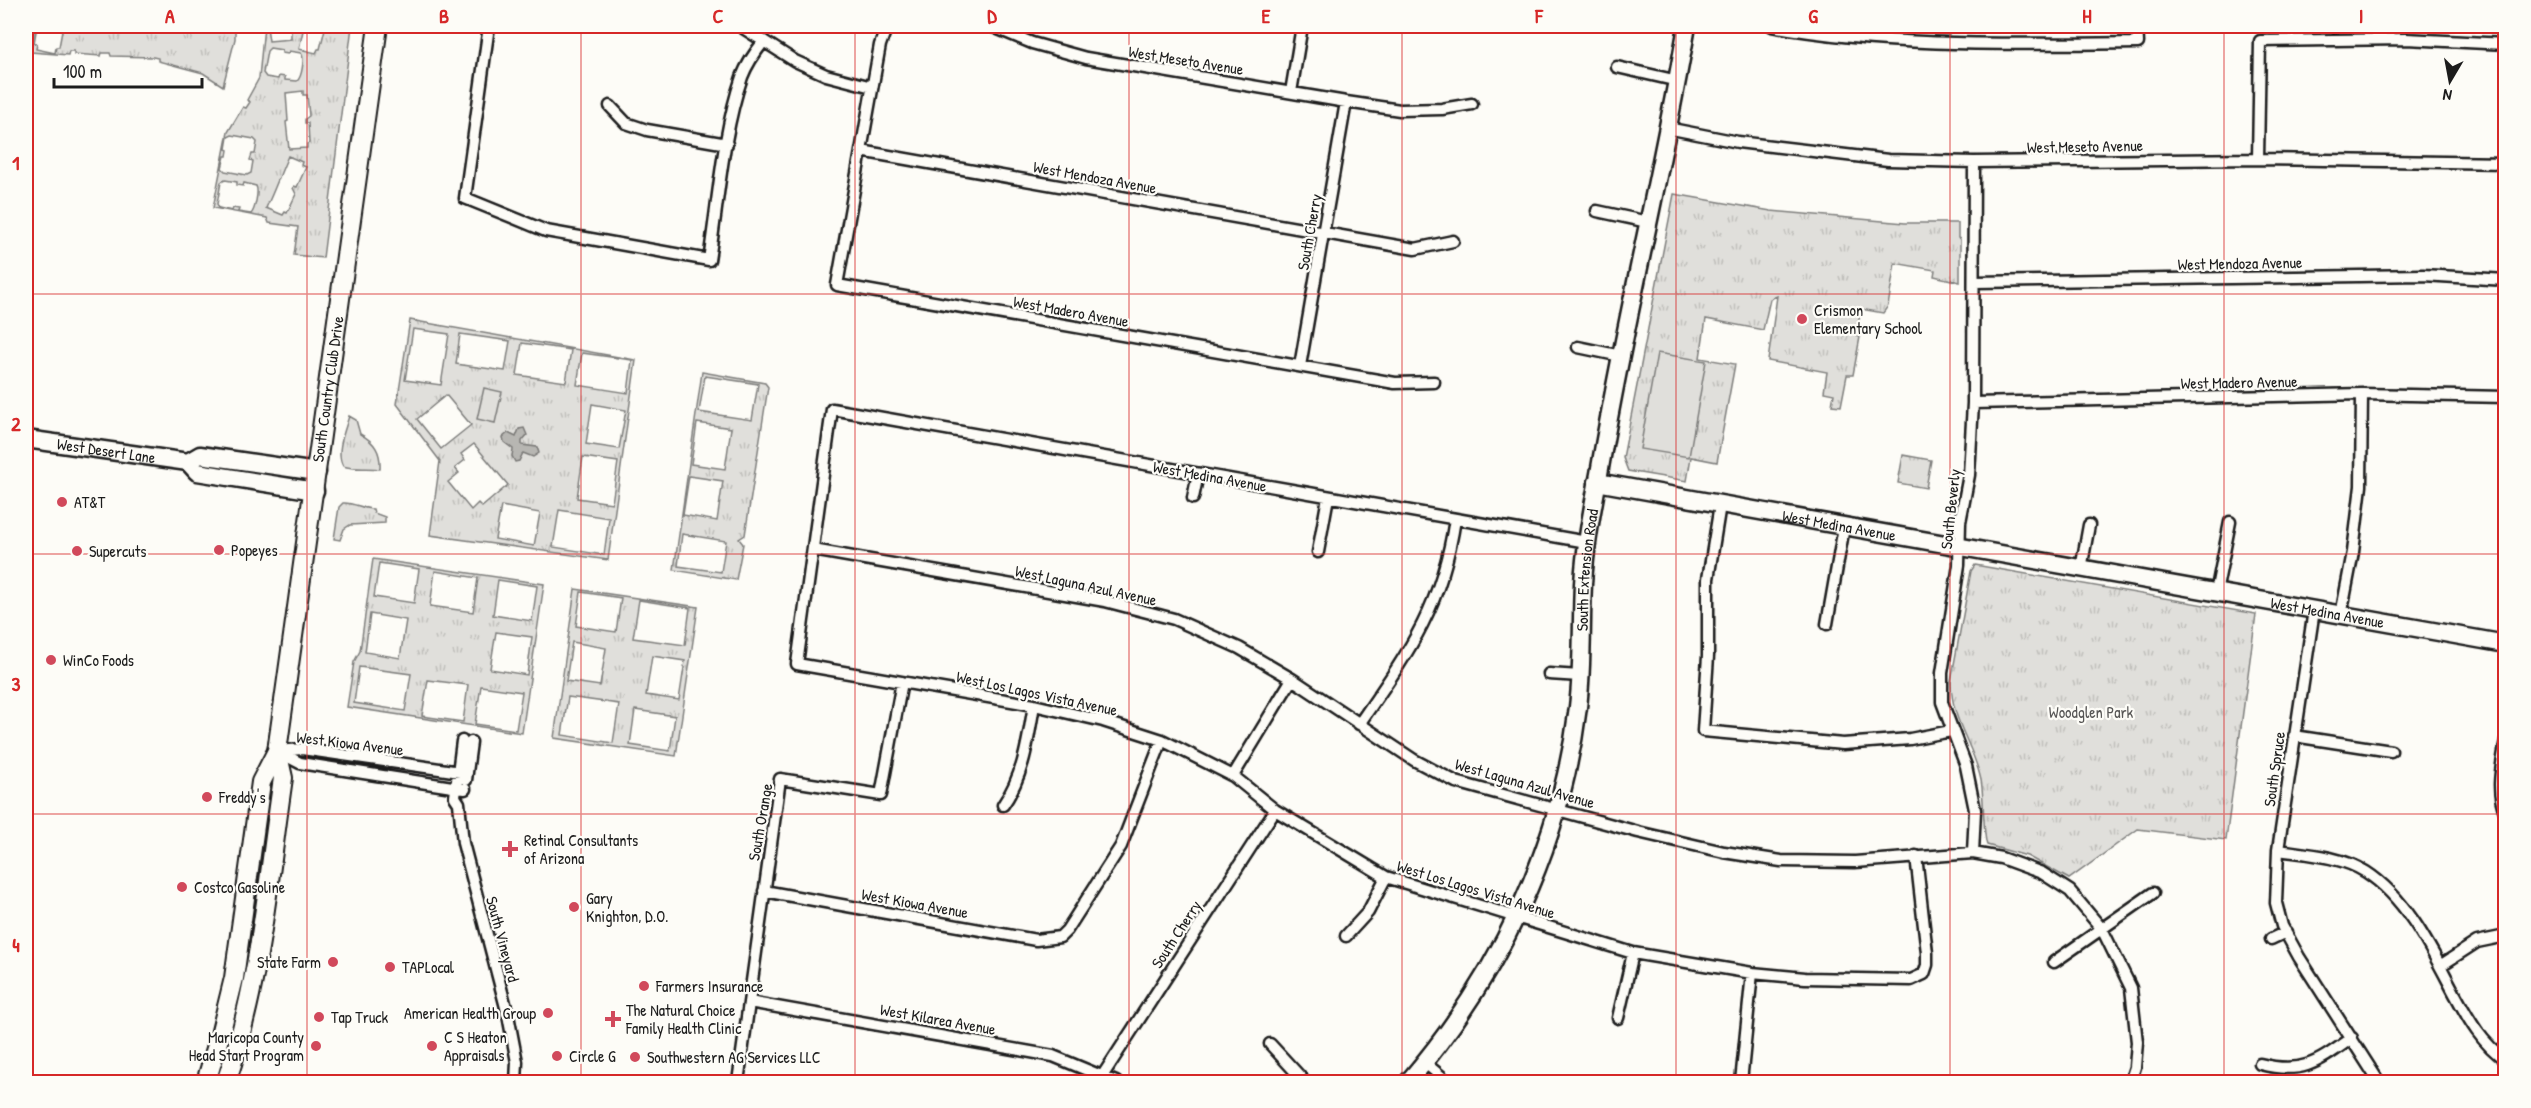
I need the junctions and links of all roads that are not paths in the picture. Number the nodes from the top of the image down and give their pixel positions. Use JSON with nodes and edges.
{"nodes":[{"id":1,"x":378,"y":26,"type":"edge"},
{"id":2,"x":489,"y":26,"type":"edge"},
{"id":3,"x":740,"y":26,"type":"edge"},
{"id":4,"x":887,"y":26,"type":"edge"},
{"id":5,"x":991,"y":26,"type":"edge"},
{"id":6,"x":1302,"y":26,"type":"edge"},
{"id":7,"x":1687,"y":26,"type":"edge"},
{"id":8,"x":1772,"y":26,"type":"edge"},
{"id":9,"x":2138,"y":26,"type":"edge"},
{"id":10,"x":1826,"y":30,"type":"edge"},
{"id":11,"x":764,"y":40,"type":"junction"},
{"id":12,"x":2505,"y":44,"type":"edge"},
{"id":13,"x":1617,"y":68,"type":"dead end"},
{"id":14,"x":1678,"y":81,"type":"junction"},
{"id":15,"x":873,"y":87,"type":"junction"},
{"id":16,"x":1291,"y":92,"type":"junction"},
{"id":17,"x":1346,"y":102,"type":"junction"},
{"id":18,"x":1472,"y":104,"type":"dead end"},
{"id":19,"x":610,"y":105,"type":"dead end"},
{"id":20,"x":1667,"y":128,"type":"junction"},
{"id":21,"x":727,"y":144,"type":"junction"},
{"id":22,"x":861,"y":151,"type":"junction"},
{"id":23,"x":2258,"y":159,"type":"junction"},
{"id":24,"x":1974,"y":162,"type":"junction"},
{"id":25,"x":2505,"y":163,"type":"edge"},
{"id":26,"x":1597,"y":211,"type":"dead end"},
{"id":27,"x":1648,"y":222,"type":"junction"},
{"id":28,"x":1324,"y":232,"type":"junction"},
{"id":29,"x":1453,"y":241,"type":"dead end"},
{"id":30,"x":2505,"y":280,"type":"edge"},
{"id":31,"x":1974,"y":282,"type":"junction"},
{"id":32,"x":1578,"y":347,"type":"dead end"},
{"id":33,"x":1621,"y":356,"type":"junction"},
{"id":34,"x":1300,"y":366,"type":"junction"},
{"id":35,"x":1434,"y":382,"type":"dead end"},
{"id":36,"x":2362,"y":394,"type":"junction"},
{"id":37,"x":2505,"y":397,"type":"edge"},
{"id":38,"x":1973,"y":403,"type":"junction"},
{"id":39,"x":26,"y":439,"type":"edge"},
{"id":40,"x":188,"y":462,"type":"junction"},
{"id":41,"x":317,"y":472,"type":"junction"},
{"id":42,"x":1198,"y":474,"type":"junction"},
{"id":43,"x":1597,"y":482,"type":"junction"},
{"id":44,"x":315,"y":491,"type":"junction"},
{"id":45,"x":1328,"y":497,"type":"junction"},
{"id":46,"x":1193,"y":498,"type":"dead end"},
{"id":47,"x":1720,"y":505,"type":"junction"},
{"id":48,"x":1455,"y":519,"type":"junction"},
{"id":49,"x":2230,"y":522,"type":"dead end"},
{"id":50,"x":2089,"y":525,"type":"dead end"},
{"id":51,"x":1844,"y":527,"type":"junction"},
{"id":52,"x":1587,"y":542,"type":"junction"},
{"id":53,"x":1961,"y":548,"type":"junction"},
{"id":54,"x":813,"y":549,"type":"junction"},
{"id":55,"x":1318,"y":552,"type":"dead end"},
{"id":56,"x":2081,"y":569,"type":"junction"},
{"id":57,"x":2216,"y":593,"type":"junction"},
{"id":58,"x":2314,"y":610,"type":"junction"},
{"id":59,"x":2341,"y":615,"type":"junction"},
{"id":60,"x":1827,"y":624,"type":"dead end"},
{"id":61,"x":2505,"y":644,"type":"edge"},
{"id":62,"x":1549,"y":674,"type":"dead end"},
{"id":63,"x":1580,"y":676,"type":"junction"},
{"id":64,"x":1292,"y":679,"type":"junction"},
{"id":65,"x":902,"y":682,"type":"junction"},
{"id":66,"x":1034,"y":705,"type":"junction"},
{"id":67,"x":1359,"y":724,"type":"junction"},
{"id":68,"x":1951,"y":731,"type":"junction"},
{"id":69,"x":2294,"y":736,"type":"junction"},
{"id":70,"x":2505,"y":740,"type":"edge"},
{"id":71,"x":1162,"y":741,"type":"junction"},
{"id":72,"x":466,"y":742,"type":"dead end"},
{"id":73,"x":2391,"y":751,"type":"dead end"},
{"id":74,"x":277,"y":752,"type":"junction"},
{"id":75,"x":462,"y":773,"type":"junction"},
{"id":76,"x":1233,"y":776,"type":"junction"},
{"id":77,"x":460,"y":788,"type":"junction"},
{"id":78,"x":1004,"y":805,"type":"dead end"},
{"id":79,"x":1558,"y":808,"type":"junction"},
{"id":80,"x":1275,"y":810,"type":"junction"},
{"id":81,"x":2505,"y":814,"type":"edge"},
{"id":82,"x":2278,"y":850,"type":"junction"},
{"id":83,"x":1973,"y":853,"type":"junction"},
{"id":84,"x":1916,"y":856,"type":"junction"},
{"id":85,"x":1386,"y":877,"type":"junction"},
{"id":86,"x":764,"y":891,"type":"junction"},
{"id":87,"x":2153,"y":893,"type":"dead end"},
{"id":88,"x":1517,"y":917,"type":"junction"},
{"id":89,"x":2103,"y":929,"type":"junction"},
{"id":90,"x":2286,"y":932,"type":"junction"},
{"id":91,"x":1346,"y":936,"type":"dead end"},
{"id":92,"x":2505,"y":936,"type":"edge"},
{"id":93,"x":2271,"y":939,"type":"dead end"},
{"id":94,"x":1633,"y":953,"type":"junction"},
{"id":95,"x":2054,"y":962,"type":"dead end"},
{"id":96,"x":2440,"y":966,"type":"junction"},
{"id":97,"x":1752,"y":973,"type":"junction"},
{"id":98,"x":749,"y":1002,"type":"junction"},
{"id":99,"x":1618,"y":1017,"type":"dead end"},
{"id":100,"x":2352,"y":1038,"type":"junction"},
{"id":101,"x":1270,"y":1044,"type":"dead end"},
{"id":102,"x":2505,"y":1060,"type":"edge"},
{"id":103,"x":1425,"y":1063,"type":"junction"},
{"id":104,"x":2260,"y":1064,"type":"dead end"},
{"id":105,"x":1103,"y":1075,"type":"junction"},
{"id":106,"x":206,"y":1083,"type":"edge"},
{"id":107,"x":226,"y":1083,"type":"edge"},
{"id":108,"x":516,"y":1083,"type":"edge"},
{"id":109,"x":738,"y":1083,"type":"edge"},
{"id":110,"x":1116,"y":1083,"type":"edge"},
{"id":111,"x":1305,"y":1083,"type":"edge"},
{"id":112,"x":1408,"y":1083,"type":"edge"},
{"id":113,"x":1448,"y":1083,"type":"edge"},
{"id":114,"x":1741,"y":1083,"type":"edge"},
{"id":115,"x":2130,"y":1083,"type":"edge"},
{"id":116,"x":2379,"y":1083,"type":"edge"}],
"edges":[{"from":1,"to":41,"type":"main road","name":"South Country Club Drive"},
{"from":2,"to":21,"type":"street"},
{"from":3,"to":11,"type":"street"},
{"from":4,"to":15,"type":"street"},
{"from":5,"to":16,"type":"street","name":"West Meseto Avenue"},
{"from":6,"to":16,"type":"street"},
{"from":7,"to":14,"type":"street","name":"South Extension Road"},
{"from":8,"to":10,"type":"street"},
{"from":9,"to":10,"type":"street"},
{"from":11,"to":15,"type":"street"},
{"from":11,"to":21,"type":"street"},
{"from":12,"to":23,"type":"street"},
{"from":13,"to":14,"type":"street"},
{"from":14,"to":20,"type":"street","name":"South Extension Road"},
{"from":15,"to":22,"type":"street"},
{"from":16,"to":17,"type":"street","name":"West Meseto Avenue"},
{"from":17,"to":18,"type":"street","name":"West Meseto Avenue"},
{"from":17,"to":28,"type":"street","name":"South Cherry"},
{"from":19,"to":21,"type":"street"},
{"from":20,"to":24,"type":"street","name":"West Meseto Avenue"},
{"from":20,"to":27,"type":"street","name":"South Extension Road"},
{"from":22,"to":28,"type":"street","name":"West Mendoza Avenue"},
{"from":22,"to":34,"type":"street","name":"West Madero Avenue"},
{"from":23,"to":24,"type":"street","name":"West Meseto Avenue"},
{"from":23,"to":25,"type":"street","name":"West Meseto Avenue"},
{"from":24,"to":31,"type":"street","name":"South Beverly"},
{"from":26,"to":27,"type":"street"},
{"from":27,"to":33,"type":"street","name":"South Extension Road"},
{"from":28,"to":29,"type":"street","name":"West Mendoza Avenue"},
{"from":28,"to":34,"type":"street","name":"South Cherry"},
{"from":30,"to":31,"type":"street","name":"West Mendoza Avenue"},
{"from":31,"to":38,"type":"street","name":"South Beverly"},
{"from":32,"to":33,"type":"street"},
{"from":33,"to":43,"type":"street","name":"South Extension Road"},
{"from":34,"to":35,"type":"street","name":"West Madero Avenue"},
{"from":36,"to":37,"type":"street","name":"West Madero Avenue"},
{"from":36,"to":38,"type":"street","name":"West Madero Avenue"},
{"from":36,"to":59,"type":"street"},
{"from":38,"to":53,"type":"street","name":"South Beverly"},
{"from":39,"to":40,"type":"street","name":"West Desert Lane"},
{"from":40,"to":41,"type":"street","name":"West Desert Lane"},
{"from":40,"to":44,"type":"street","name":"West Desert Lane"},
{"from":41,"to":44,"type":"main road","name":"South Country Club Drive"},
{"from":42,"to":45,"type":"street","name":"West Medina Avenue"},
{"from":42,"to":46,"type":"street"},
{"from":42,"to":54,"type":"street","name":"West Medina Avenue"},
{"from":43,"to":47,"type":"street","name":"West Medina Avenue"},
{"from":43,"to":52,"type":"street","name":"South Extension Road"},
{"from":44,"to":74,"type":"main road","name":"South Country Club Drive"},
{"from":45,"to":48,"type":"street","name":"West Medina Avenue"},
{"from":45,"to":55,"type":"street"},
{"from":47,"to":51,"type":"street","name":"West Medina Avenue"},
{"from":47,"to":68,"type":"street"},
{"from":48,"to":52,"type":"street","name":"West Medina Avenue"},
{"from":48,"to":67,"type":"street"},
{"from":49,"to":57,"type":"street"},
{"from":50,"to":56,"type":"street"},
{"from":51,"to":53,"type":"street","name":"West Medina Avenue"},
{"from":51,"to":60,"type":"street"},
{"from":52,"to":63,"type":"street","name":"South Extension Road"},
{"from":53,"to":56,"type":"street","name":"West Medina Avenue"},
{"from":53,"to":68,"type":"street","name":"South Beverly"},
{"from":54,"to":64,"type":"street","name":"West Laguna Azul Avenue"},
{"from":54,"to":65,"type":"street","name":"West Los Lagos Vista Avenue"},
{"from":56,"to":57,"type":"street","name":"West Medina Avenue"},
{"from":57,"to":58,"type":"street","name":"West Medina Avenue"},
{"from":58,"to":59,"type":"street","name":"West Medina Avenue"},
{"from":58,"to":69,"type":"street","name":"South Spruce"},
{"from":59,"to":61,"type":"street","name":"West Medina Avenue"},
{"from":62,"to":63,"type":"street"},
{"from":63,"to":79,"type":"street","name":"South Extension Road"},
{"from":64,"to":67,"type":"street","name":"West Laguna Azul Avenue"},
{"from":64,"to":76,"type":"street"},
{"from":65,"to":66,"type":"street","name":"West Los Lagos Vista Avenue"},
{"from":65,"to":86,"type":"street","name":"South Orange"},
{"from":66,"to":71,"type":"street","name":"West Los Lagos Vista Avenue"},
{"from":66,"to":78,"type":"street"},
{"from":67,"to":79,"type":"street","name":"West Laguna Azul Avenue"},
{"from":68,"to":83,"type":"street","name":"South Beverly"},
{"from":69,"to":73,"type":"street"},
{"from":69,"to":82,"type":"street","name":"South Spruce"},
{"from":70,"to":81,"type":"street"},
{"from":71,"to":76,"type":"street","name":"West Los Lagos Vista Avenue"},
{"from":71,"to":86,"type":"street","name":"West Kiowa Avenue"},
{"from":72,"to":75,"type":"street","name":"South Vineyard"},
{"from":74,"to":75,"type":"street","name":"West Kiowa Avenue"},
{"from":74,"to":77,"type":"street","name":"West Kiowa Avenue"},
{"from":74,"to":106,"type":"main road","name":"South Country Club Drive"},
{"from":74,"to":107,"type":"main road","name":"South Country Club Drive"},
{"from":75,"to":77,"type":"street","name":"South Vineyard"},
{"from":76,"to":80,"type":"street","name":"West Los Lagos Vista Avenue"},
{"from":77,"to":108,"type":"street","name":"South Vineyard"},
{"from":79,"to":84,"type":"street","name":"West Laguna Azul Avenue"},
{"from":79,"to":88,"type":"street","name":"South Extension Road"},
{"from":80,"to":85,"type":"street","name":"West Los Lagos Vista Avenue"},
{"from":80,"to":105,"type":"street","name":"South Cherry"},
{"from":82,"to":90,"type":"street","name":"South Spruce"},
{"from":82,"to":96,"type":"street"},
{"from":83,"to":84,"type":"street","name":"West Laguna Azul Avenue"},
{"from":83,"to":89,"type":"street","name":"West Laguna Azul Avenue"},
{"from":84,"to":97,"type":"street","name":"West Los Lagos Vista Avenue"},
{"from":85,"to":88,"type":"street","name":"West Los Lagos Vista Avenue"},
{"from":85,"to":91,"type":"street"},
{"from":86,"to":98,"type":"street","name":"South Orange"},
{"from":87,"to":89,"type":"street"},
{"from":88,"to":94,"type":"street","name":"West Los Lagos Vista Avenue"},
{"from":88,"to":103,"type":"street","name":"South Extension Road"},
{"from":89,"to":95,"type":"street"},
{"from":89,"to":115,"type":"street","name":"West Laguna Azul Avenue"},
{"from":90,"to":93,"type":"street"},
{"from":90,"to":100,"type":"street","name":"South Spruce"},
{"from":92,"to":96,"type":"street"},
{"from":94,"to":97,"type":"street","name":"West Los Lagos Vista Avenue"},
{"from":94,"to":99,"type":"street"},
{"from":96,"to":102,"type":"street"},
{"from":97,"to":114,"type":"street"},
{"from":98,"to":105,"type":"street","name":"West Kilarea Avenue"},
{"from":98,"to":109,"type":"street","name":"South Orange"},
{"from":100,"to":104,"type":"street"},
{"from":100,"to":116,"type":"street","name":"South Spruce"},
{"from":101,"to":111,"type":"street"},
{"from":103,"to":112,"type":"street","name":"South Extension Road"},
{"from":103,"to":113,"type":"street"},
{"from":105,"to":110,"type":"street","name":"West Kilarea Avenue"}]}
